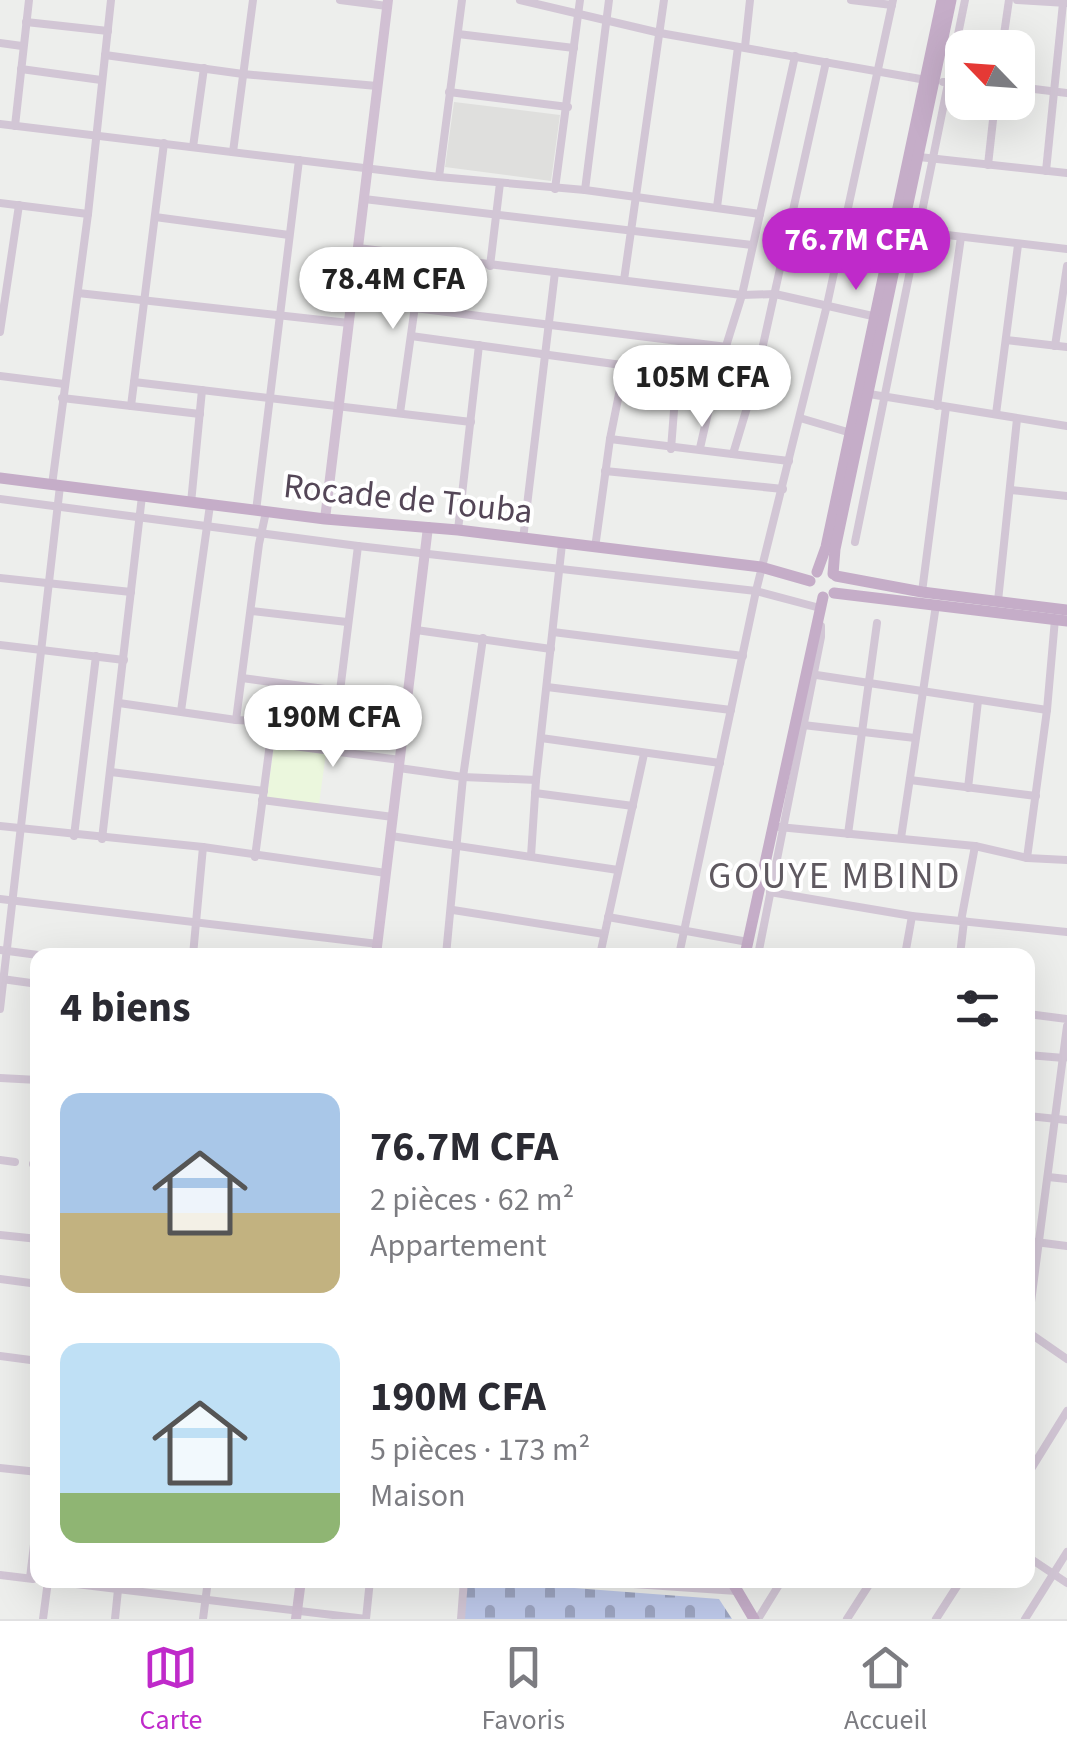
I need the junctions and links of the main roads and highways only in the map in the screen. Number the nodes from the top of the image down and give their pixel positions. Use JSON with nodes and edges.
{"nodes":[{"id":1,"x":942,"y":0,"type":"edge"},
{"id":2,"x":951,"y":0,"type":"edge"},
{"id":3,"x":935,"y":82,"type":"junction"},
{"id":4,"x":0,"y":478,"type":"edge"},
{"id":5,"x":834,"y":575,"type":"junction"},
{"id":6,"x":813,"y":576,"type":"junction"},
{"id":7,"x":824,"y":604,"type":"junction"},
{"id":8,"x":1067,"y":610,"type":"edge"},
{"id":9,"x":1061,"y":620,"type":"edge"},
{"id":10,"x":747,"y":948,"type":"edge"},
{"id":11,"x":735,"y":1588,"type":"edge"},
{"id":12,"x":756,"y":1619,"type":"edge"}],
"edges":[{"from":1,"to":3,"type":"main road"},
{"from":2,"to":3,"type":"main road"},
{"from":3,"to":5,"type":"main road"},
{"from":3,"to":6,"type":"main road"},
{"from":4,"to":6,"type":"main road","name":"Rocade de Touba"},
{"from":5,"to":6,"type":"main road","name":"Rocade de Touba"},
{"from":5,"to":7,"type":"main road"},
{"from":5,"to":8,"type":"main road"},
{"from":6,"to":7,"type":"main road"},
{"from":7,"to":9,"type":"main road"},
{"from":7,"to":10,"type":"main road"},
{"from":11,"to":12,"type":"main road"}]}
